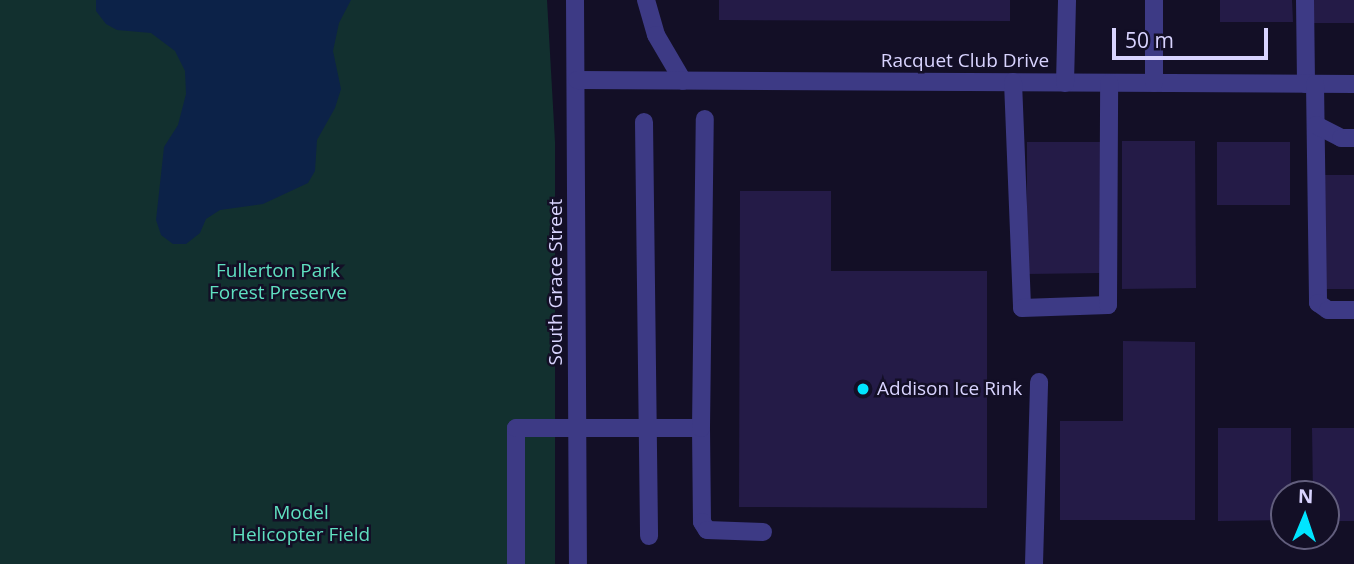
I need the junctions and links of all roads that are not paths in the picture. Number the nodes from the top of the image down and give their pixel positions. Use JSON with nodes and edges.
{"nodes":[{"id":1,"x":575,"y":0,"type":"edge"},
{"id":2,"x":646,"y":0,"type":"edge"},
{"id":3,"x":1067,"y":0,"type":"edge"},
{"id":4,"x":1154,"y":0,"type":"edge"},
{"id":5,"x":1305,"y":0,"type":"edge"},
{"id":6,"x":577,"y":80,"type":"junction"},
{"id":7,"x":683,"y":81,"type":"junction"},
{"id":8,"x":1013,"y":82,"type":"junction"},
{"id":9,"x":1065,"y":83,"type":"junction"},
{"id":10,"x":1109,"y":83,"type":"junction"},
{"id":11,"x":1154,"y":83,"type":"junction"},
{"id":12,"x":1311,"y":84,"type":"junction"},
{"id":13,"x":1354,"y":84,"type":"edge"},
{"id":14,"x":705,"y":119,"type":"dead end"},
{"id":15,"x":644,"y":122,"type":"dead end"},
{"id":16,"x":1316,"y":125,"type":"junction"},
{"id":17,"x":1354,"y":138,"type":"edge"},
{"id":18,"x":1354,"y":310,"type":"edge"},
{"id":19,"x":1039,"y":382,"type":"dead end"},
{"id":20,"x":649,"y":428,"type":"junction"},
{"id":21,"x":701,"y":428,"type":"junction"},
{"id":22,"x":578,"y":429,"type":"junction"},
{"id":23,"x":763,"y":532,"type":"dead end"},
{"id":24,"x":649,"y":536,"type":"dead end"},
{"id":25,"x":516,"y":564,"type":"edge"},
{"id":26,"x":578,"y":564,"type":"edge"},
{"id":27,"x":1034,"y":564,"type":"edge"}],
"edges":[{"from":1,"to":6,"type":"street","name":"South Grace Street"},
{"from":2,"to":7,"type":"street"},
{"from":3,"to":9,"type":"street"},
{"from":4,"to":11,"type":"street"},
{"from":5,"to":12,"type":"street"},
{"from":6,"to":7,"type":"street","name":"Racquet Club Drive"},
{"from":6,"to":22,"type":"street","name":"South Grace Street"},
{"from":7,"to":8,"type":"street","name":"Racquet Club Drive"},
{"from":8,"to":9,"type":"street","name":"Racquet Club Drive"},
{"from":8,"to":10,"type":"street"},
{"from":9,"to":10,"type":"street","name":"Racquet Club Drive"},
{"from":10,"to":11,"type":"street","name":"Racquet Club Drive"},
{"from":11,"to":12,"type":"street","name":"Racquet Club Drive"},
{"from":12,"to":13,"type":"street","name":"Racquet Club Drive"},
{"from":12,"to":16,"type":"street"},
{"from":14,"to":21,"type":"street"},
{"from":15,"to":20,"type":"street"},
{"from":16,"to":17,"type":"street"},
{"from":16,"to":18,"type":"street"},
{"from":19,"to":27,"type":"street"},
{"from":20,"to":21,"type":"street"},
{"from":20,"to":22,"type":"street"},
{"from":20,"to":24,"type":"street"},
{"from":21,"to":23,"type":"street"},
{"from":22,"to":25,"type":"street"},
{"from":22,"to":26,"type":"street","name":"South Grace Street"}]}
